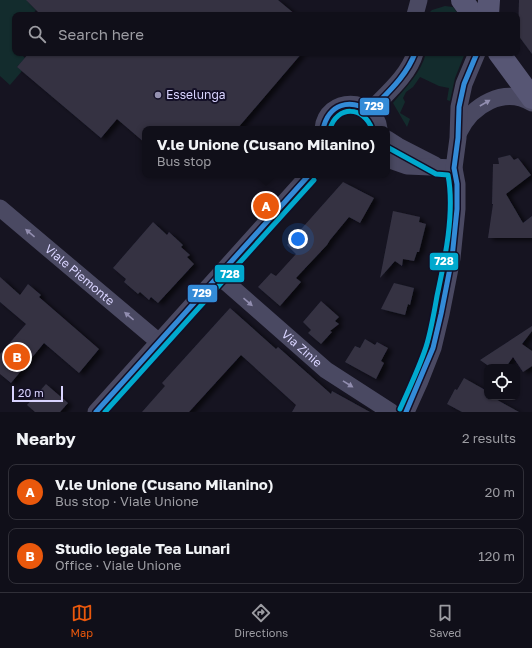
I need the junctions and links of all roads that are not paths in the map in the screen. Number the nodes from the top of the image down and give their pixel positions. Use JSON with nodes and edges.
{"nodes":[{"id":1,"x":419,"y":0,"type":"edge"},
{"id":2,"x":462,"y":0,"type":"edge"},
{"id":3,"x":489,"y":0,"type":"edge"},
{"id":4,"x":416,"y":12,"type":"edge"},
{"id":5,"x":471,"y":12,"type":"edge"},
{"id":6,"x":488,"y":12,"type":"edge"},
{"id":7,"x":414,"y":56,"type":"edge"},
{"id":8,"x":476,"y":56,"type":"edge"},
{"id":9,"x":501,"y":56,"type":"edge"},
{"id":10,"x":532,"y":98,"type":"edge"},
{"id":11,"x":532,"y":102,"type":"edge"},
{"id":12,"x":370,"y":111,"type":"junction"},
{"id":13,"x":324,"y":126,"type":"edge"},
{"id":14,"x":379,"y":126,"type":"edge"},
{"id":15,"x":459,"y":132,"type":"junction"},
{"id":16,"x":390,"y":141,"type":"edge"},
{"id":17,"x":390,"y":161,"type":"edge"},
{"id":18,"x":446,"y":167,"type":"junction"},
{"id":19,"x":306,"y":178,"type":"edge"},
{"id":20,"x":0,"y":208,"type":"edge"},
{"id":21,"x":219,"y":276,"type":"junction"},
{"id":22,"x":159,"y":342,"type":"junction"},
{"id":23,"x":99,"y":411,"type":"edge"},
{"id":24,"x":391,"y":412,"type":"edge"},
{"id":25,"x":406,"y":412,"type":"edge"}],
"edges":[{"from":1,"to":4,"type":"street"},
{"from":2,"to":5,"type":"main road"},
{"from":3,"to":6,"type":"main road"},
{"from":7,"to":12,"type":"street"},
{"from":8,"to":15,"type":"street"},
{"from":9,"to":10,"type":"main road"},
{"from":15,"to":11,"type":"street","one_way":true},
{"from":12,"to":13,"type":"street"},
{"from":12,"to":14,"type":"street"},
{"from":15,"to":18,"type":"street"},
{"from":16,"to":18,"type":"street"},
{"from":17,"to":18,"type":"street"},
{"from":18,"to":25,"type":"street"},
{"from":19,"to":21,"type":"street"},
{"from":22,"to":20,"type":"street","name":"Viale Piemonte","one_way":true},
{"from":21,"to":22,"type":"street"},
{"from":21,"to":24,"type":"street","name":"Via Zinie","one_way":true},
{"from":22,"to":23,"type":"street"}]}
